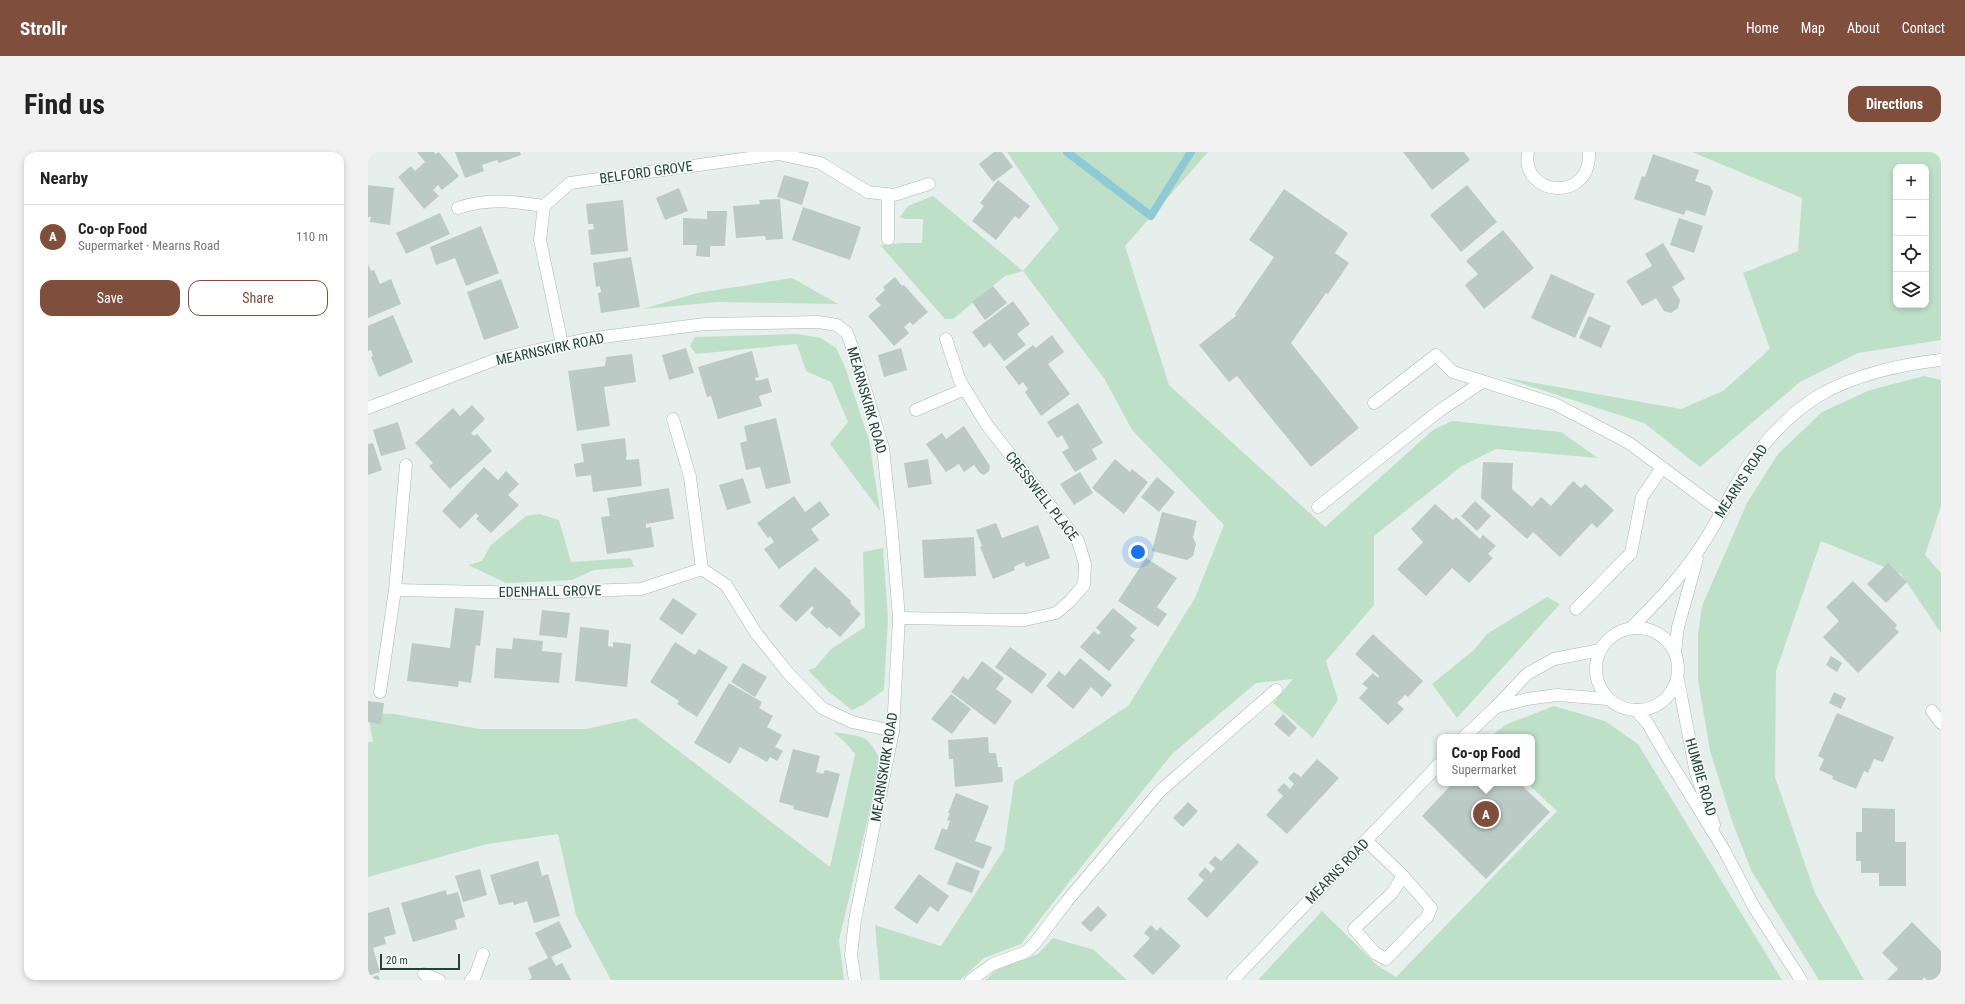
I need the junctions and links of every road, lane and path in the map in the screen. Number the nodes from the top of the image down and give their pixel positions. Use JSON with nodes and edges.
{"nodes":[{"id":1,"x":1528,"y":152,"type":"edge"},
{"id":2,"x":1589,"y":152,"type":"edge"},
{"id":3,"x":929,"y":184,"type":"dead end"},
{"id":4,"x":888,"y":194,"type":"junction"},
{"id":5,"x":544,"y":206,"type":"junction"},
{"id":6,"x":458,"y":208,"type":"dead end"},
{"id":7,"x":888,"y":239,"type":"dead end"},
{"id":8,"x":946,"y":339,"type":"dead end"},
{"id":9,"x":562,"y":344,"type":"junction"},
{"id":10,"x":1941,"y":360,"type":"edge"},
{"id":11,"x":1482,"y":382,"type":"junction"},
{"id":12,"x":965,"y":389,"type":"junction"},
{"id":13,"x":1374,"y":403,"type":"dead end"},
{"id":14,"x":368,"y":408,"type":"edge"},
{"id":15,"x":916,"y":410,"type":"dead end"},
{"id":16,"x":673,"y":419,"type":"dead end"},
{"id":17,"x":406,"y":465,"type":"dead end"},
{"id":18,"x":1662,"y":468,"type":"junction"},
{"id":19,"x":1318,"y":507,"type":"dead end"},
{"id":20,"x":1721,"y":511,"type":"junction"},
{"id":21,"x":1702,"y":547,"type":"junction"},
{"id":22,"x":702,"y":569,"type":"junction"},
{"id":23,"x":395,"y":590,"type":"junction"},
{"id":24,"x":1576,"y":609,"type":"dead end"},
{"id":25,"x":898,"y":618,"type":"junction"},
{"id":26,"x":1631,"y":628,"type":"junction"},
{"id":27,"x":1600,"y":650,"type":"junction"},
{"id":28,"x":1675,"y":652,"type":"junction"},
{"id":29,"x":1678,"y":680,"type":"junction"},
{"id":30,"x":1276,"y":690,"type":"dead end"},
{"id":31,"x":380,"y":692,"type":"dead end"},
{"id":32,"x":1608,"y":699,"type":"junction"},
{"id":33,"x":1496,"y":707,"type":"junction"},
{"id":34,"x":1637,"y":711,"type":"junction"},
{"id":35,"x":1932,"y":711,"type":"dead end"},
{"id":36,"x":1941,"y":723,"type":"edge"},
{"id":37,"x":893,"y":731,"type":"junction"},
{"id":38,"x":1467,"y":734,"type":"edge"},
{"id":39,"x":1437,"y":766,"type":"edge"},
{"id":40,"x":1366,"y":840,"type":"junction"},
{"id":41,"x":1724,"y":850,"type":"junction"},
{"id":42,"x":1403,"y":876,"type":"junction"},
{"id":43,"x":483,"y":954,"type":"dead end"},
{"id":44,"x":424,"y":974,"type":"dead end"},
{"id":45,"x":439,"y":980,"type":"edge"},
{"id":46,"x":471,"y":980,"type":"edge"},
{"id":47,"x":855,"y":980,"type":"edge"},
{"id":48,"x":971,"y":980,"type":"edge"},
{"id":49,"x":1233,"y":980,"type":"edge"},
{"id":50,"x":1801,"y":980,"type":"edge"}],
"edges":[{"from":1,"to":2,"type":"street"},
{"from":3,"to":4,"type":"street","name":"BELFORD GROVE"},
{"from":4,"to":5,"type":"street","name":"BELFORD GROVE"},
{"from":4,"to":7,"type":"street"},
{"from":5,"to":6,"type":"street"},
{"from":5,"to":9,"type":"street"},
{"from":8,"to":12,"type":"street","name":"CRESSWELL PLACE"},
{"from":9,"to":14,"type":"street","name":"MEARNSKIRK ROAD"},
{"from":9,"to":25,"type":"street","name":"MEARNSKIRK ROAD"},
{"from":10,"to":20,"type":"street","name":"MEARNS ROAD"},
{"from":11,"to":13,"type":"street"},
{"from":11,"to":18,"type":"street"},
{"from":11,"to":19,"type":"street"},
{"from":12,"to":15,"type":"street"},
{"from":12,"to":25,"type":"street","name":"CRESSWELL PLACE"},
{"from":16,"to":22,"type":"street"},
{"from":17,"to":23,"type":"street"},
{"from":18,"to":20,"type":"street"},
{"from":18,"to":24,"type":"street"},
{"from":20,"to":21,"type":"street","name":"MEARNS ROAD"},
{"from":21,"to":26,"type":"street","name":"MEARNS ROAD"},
{"from":21,"to":28,"type":"street","name":"MEARNS ROAD"},
{"from":22,"to":23,"type":"street","name":"EDENHALL GROVE"},
{"from":22,"to":37,"type":"street"},
{"from":23,"to":31,"type":"street"},
{"from":25,"to":37,"type":"street","name":"MEARNSKIRK ROAD"},
{"from":26,"to":27,"type":"street"},
{"from":26,"to":28,"type":"street"},
{"from":27,"to":32,"type":"street"},
{"from":27,"to":33,"type":"street"},
{"from":28,"to":29,"type":"street"},
{"from":29,"to":34,"type":"street"},
{"from":29,"to":41,"type":"street","name":"HUMBIE ROAD"},
{"from":30,"to":48,"type":"street"},
{"from":32,"to":33,"type":"street"},
{"from":32,"to":34,"type":"street"},
{"from":33,"to":38,"type":"street"},
{"from":34,"to":41,"type":"street","name":"HUMBIE ROAD"},
{"from":35,"to":36,"type":"street"},
{"from":37,"to":47,"type":"street","name":"MEARNSKIRK ROAD"},
{"from":39,"to":40,"type":"street","name":"MEARNS ROAD"},
{"from":40,"to":42,"type":"street"},
{"from":40,"to":49,"type":"street","name":"MEARNS ROAD"},
{"from":41,"to":50,"type":"street","name":"HUMBIE ROAD"},
{"from":42,"to":42,"type":"street"},
{"from":43,"to":46,"type":"street"},
{"from":44,"to":45,"type":"street"}]}
